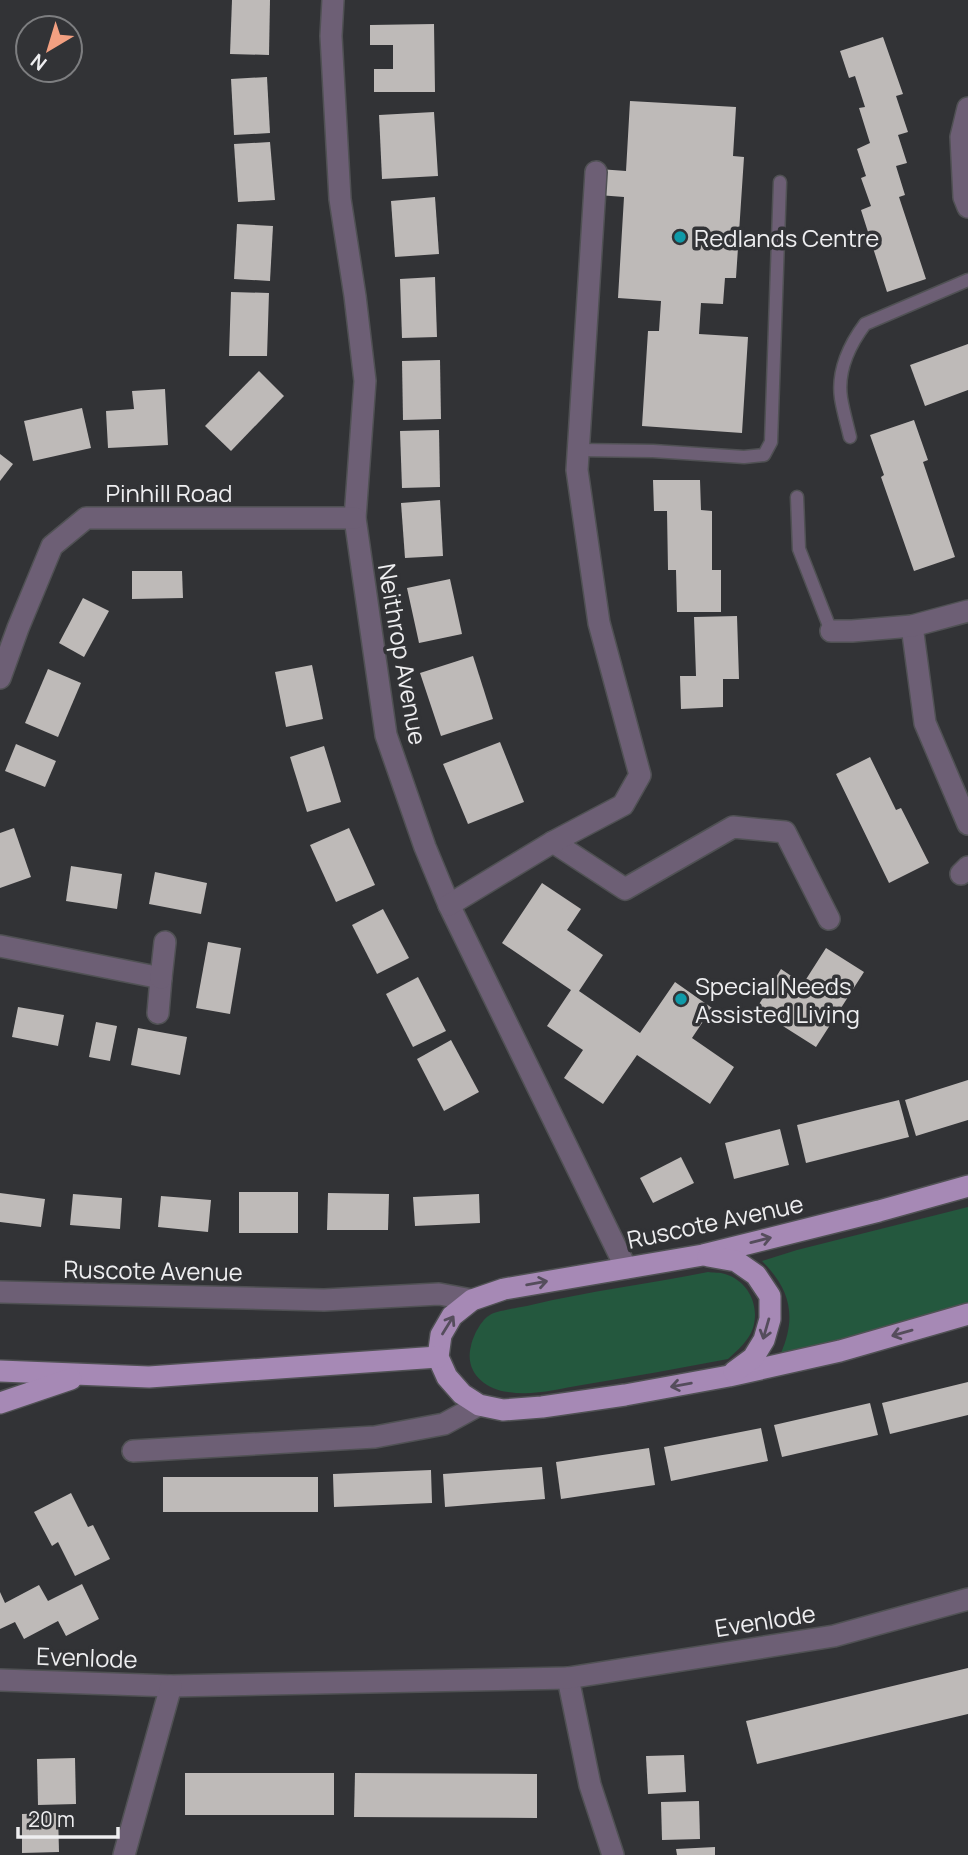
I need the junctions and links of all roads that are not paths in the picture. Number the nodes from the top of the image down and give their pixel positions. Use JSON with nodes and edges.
{"nodes":[{"id":1,"x":333,"y":0,"type":"edge"},
{"id":2,"x":968,"y":108,"type":"edge"},
{"id":3,"x":596,"y":172,"type":"dead end"},
{"id":4,"x":780,"y":182,"type":"dead end"},
{"id":5,"x":968,"y":207,"type":"edge"},
{"id":6,"x":968,"y":280,"type":"edge"},
{"id":7,"x":850,"y":437,"type":"dead end"},
{"id":8,"x":578,"y":450,"type":"junction"},
{"id":9,"x":797,"y":497,"type":"dead end"},
{"id":10,"x":355,"y":519,"type":"junction"},
{"id":11,"x":968,"y":611,"type":"edge"},
{"id":12,"x":912,"y":626,"type":"junction"},
{"id":13,"x":831,"y":631,"type":"joint"},
{"id":14,"x":0,"y":678,"type":"edge"},
{"id":15,"x":968,"y":824,"type":"edge"},
{"id":16,"x":553,"y":842,"type":"junction"},
{"id":17,"x":449,"y":905,"type":"junction"},
{"id":18,"x":830,"y":919,"type":"dead end"},
{"id":19,"x":165,"y":942,"type":"dead end"},
{"id":20,"x":0,"y":946,"type":"edge"},
{"id":21,"x":161,"y":978,"type":"junction"},
{"id":22,"x":158,"y":1013,"type":"dead end"},
{"id":23,"x":968,"y":1186,"type":"edge"},
{"id":24,"x":703,"y":1255,"type":"junction"},
{"id":25,"x":626,"y":1268,"type":"junction"},
{"id":26,"x":0,"y":1292,"type":"edge"},
{"id":27,"x":472,"y":1300,"type":"junction"},
{"id":28,"x":968,"y":1314,"type":"edge"},
{"id":29,"x":438,"y":1357,"type":"junction"},
{"id":30,"x":0,"y":1371,"type":"edge"},
{"id":31,"x":83,"y":1375,"type":"junction"},
{"id":32,"x":729,"y":1376,"type":"junction"},
{"id":33,"x":0,"y":1404,"type":"edge"},
{"id":34,"x":479,"y":1405,"type":"junction"},
{"id":35,"x":133,"y":1451,"type":"dead end"},
{"id":36,"x":968,"y":1599,"type":"edge"},
{"id":37,"x":568,"y":1678,"type":"junction"},
{"id":38,"x":0,"y":1680,"type":"edge"},
{"id":39,"x":171,"y":1686,"type":"junction"},
{"id":40,"x":124,"y":1855,"type":"edge"},
{"id":41,"x":613,"y":1855,"type":"edge"}],
"edges":[{"from":1,"to":10,"type":"street","name":"Neithrop Avenue"},
{"from":2,"to":5,"type":"street"},
{"from":3,"to":8,"type":"street"},
{"from":4,"to":8,"type":"lane"},
{"from":6,"to":7,"type":"lane"},
{"from":8,"to":16,"type":"street"},
{"from":9,"to":13,"type":"lane"},
{"from":10,"to":14,"type":"street","name":"Pinhill Road"},
{"from":10,"to":17,"type":"street","name":"Neithrop Avenue"},
{"from":11,"to":12,"type":"street"},
{"from":12,"to":13,"type":"street"},
{"from":12,"to":15,"type":"street"},
{"from":16,"to":17,"type":"street"},
{"from":16,"to":18,"type":"street"},
{"from":17,"to":25,"type":"street","name":"Neithrop Avenue"},
{"from":19,"to":21,"type":"street"},
{"from":20,"to":21,"type":"street"},
{"from":21,"to":22,"type":"street"},
{"from":24,"to":23,"type":"main road","name":"Ruscote Avenue","one_way":true},
{"from":24,"to":25,"type":"main road","name":"Ruscote Avenue"},
{"from":24,"to":32,"type":"main road","one_way":true},
{"from":27,"to":25,"type":"main road","name":"Ruscote Avenue","one_way":true},
{"from":26,"to":27,"type":"street","name":"Ruscote Avenue"},
{"from":29,"to":27,"type":"main road","name":"Ruscote Avenue","one_way":true},
{"from":28,"to":32,"type":"main road","one_way":true},
{"from":29,"to":31,"type":"main road"},
{"from":29,"to":34,"type":"main road"},
{"from":30,"to":31,"type":"main road"},
{"from":31,"to":33,"type":"main road"},
{"from":32,"to":34,"type":"main road","one_way":true},
{"from":34,"to":35,"type":"street"},
{"from":36,"to":37,"type":"street","name":"Evenlode"},
{"from":37,"to":39,"type":"street","name":"Evenlode"},
{"from":37,"to":41,"type":"street"},
{"from":38,"to":39,"type":"street","name":"Evenlode"},
{"from":39,"to":40,"type":"street","name":"Evenlode"}]}
